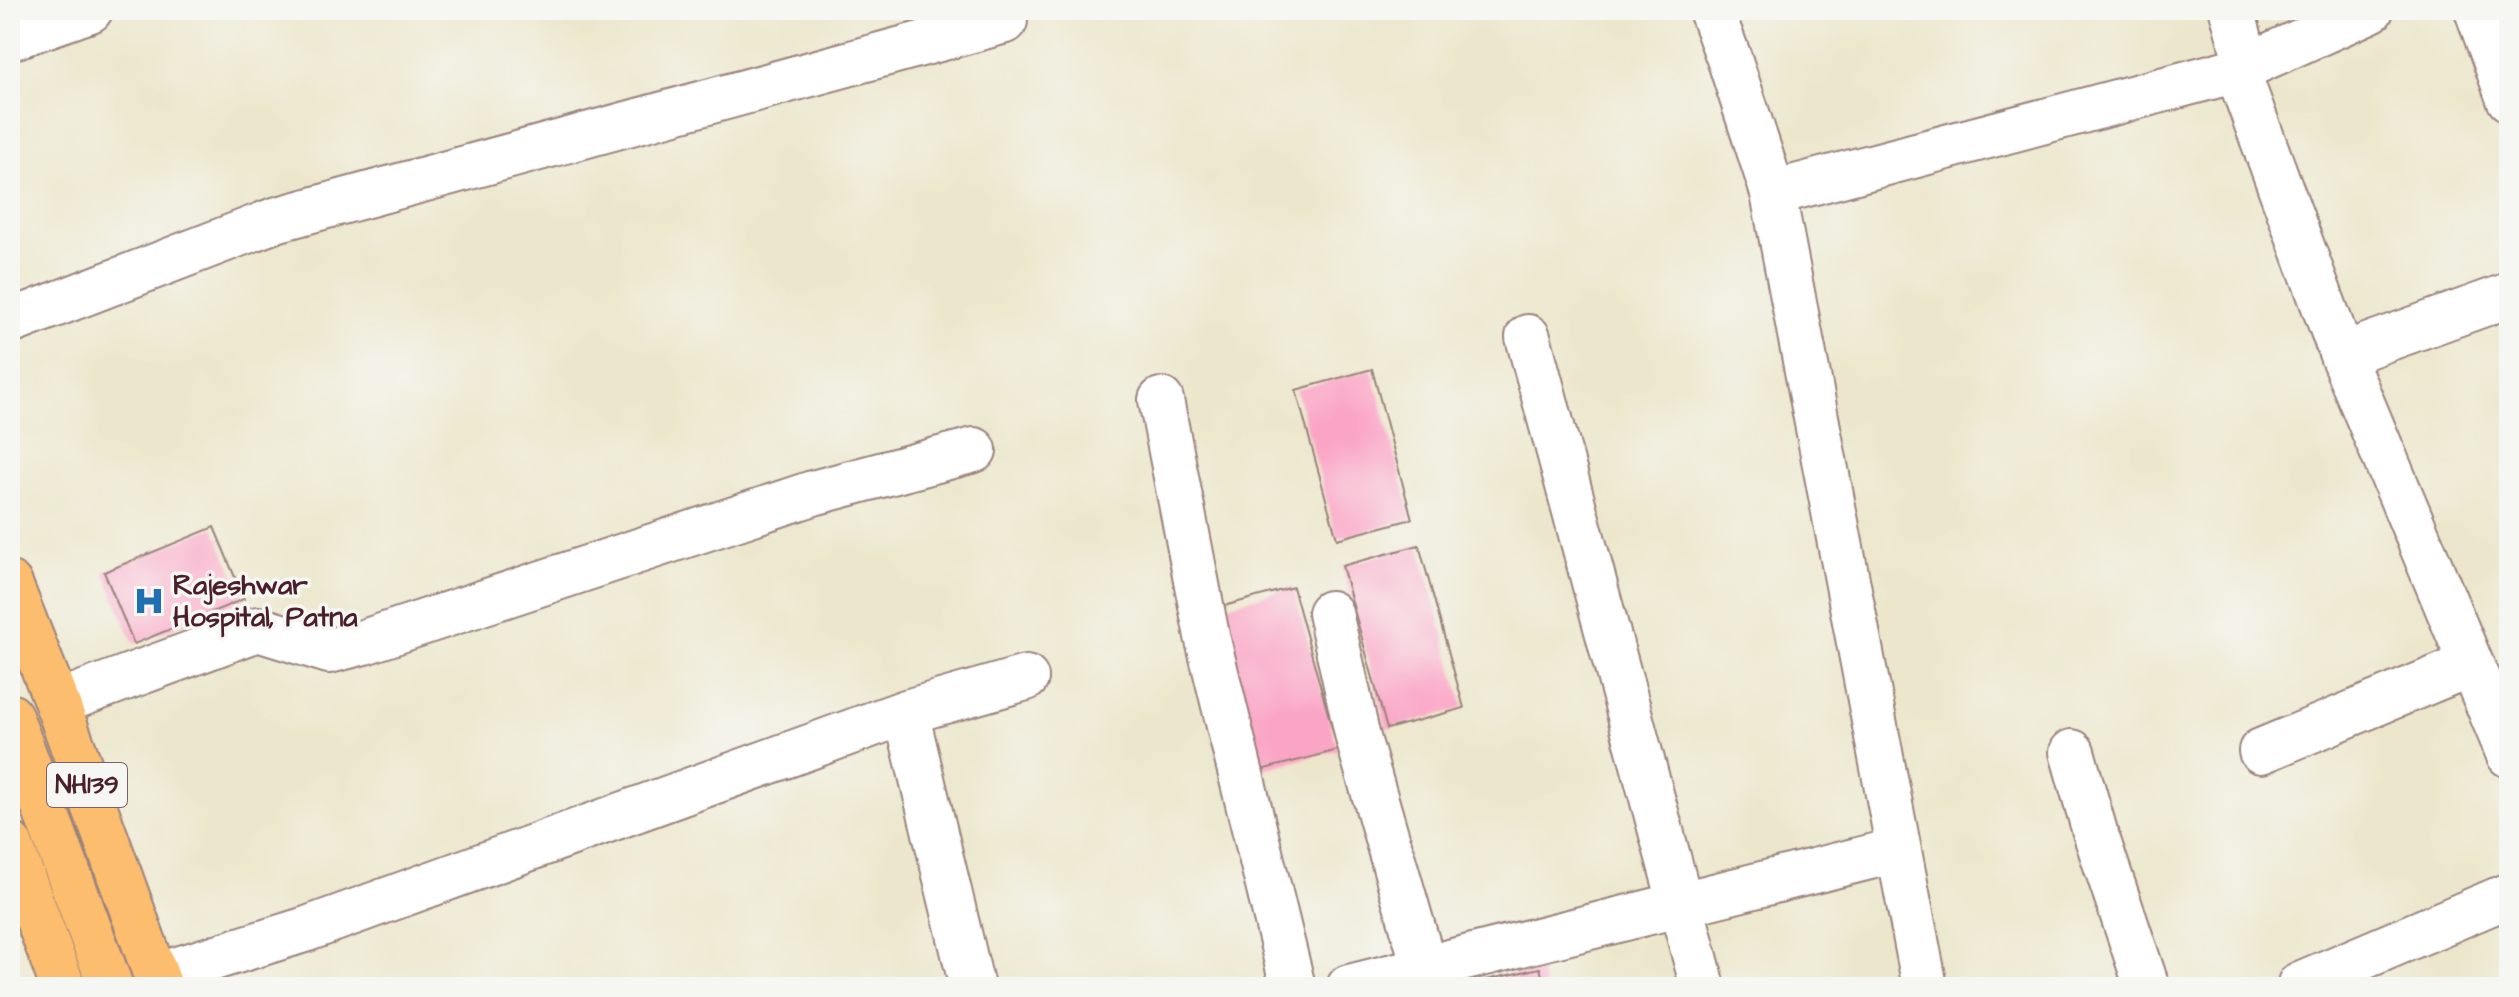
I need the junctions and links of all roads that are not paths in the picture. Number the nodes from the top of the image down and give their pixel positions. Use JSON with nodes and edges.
{"nodes":[{"id":1,"x":90,"y":10,"type":"edge"},
{"id":2,"x":1711,"y":10,"type":"edge"},
{"id":3,"x":2232,"y":10,"type":"edge"},
{"id":4,"x":2371,"y":10,"type":"edge"},
{"id":5,"x":2477,"y":10,"type":"edge"},
{"id":6,"x":1005,"y":21,"type":"dead end"},
{"id":7,"x":10,"y":38,"type":"edge"},
{"id":8,"x":2242,"y":67,"type":"junction"},
{"id":9,"x":2509,"y":99,"type":"edge"},
{"id":10,"x":1773,"y":193,"type":"junction"},
{"id":11,"x":2509,"y":295,"type":"edge"},
{"id":12,"x":10,"y":322,"type":"edge"},
{"id":13,"x":1528,"y":337,"type":"dead end"},
{"id":14,"x":2342,"y":355,"type":"junction"},
{"id":15,"x":1161,"y":400,"type":"dead end"},
{"id":16,"x":974,"y":450,"type":"dead end"},
{"id":17,"x":10,"y":584,"type":"edge"},
{"id":18,"x":1330,"y":613,"type":"dead end"},
{"id":19,"x":2471,"y":664,"type":"junction"},
{"id":20,"x":1026,"y":678,"type":"dead end"},
{"id":21,"x":57,"y":703,"type":"junction"},
{"id":22,"x":2501,"y":708,"type":"edge"},
{"id":23,"x":906,"y":712,"type":"junction"},
{"id":24,"x":10,"y":716,"type":"edge"},
{"id":25,"x":2261,"y":751,"type":"dead end"},
{"id":26,"x":2072,"y":752,"type":"dead end"},
{"id":27,"x":2509,"y":755,"type":"edge"},
{"id":28,"x":10,"y":844,"type":"edge"},
{"id":29,"x":1898,"y":850,"type":"junction"},
{"id":30,"x":2509,"y":895,"type":"edge"},
{"id":31,"x":1680,"y":905,"type":"junction"},
{"id":32,"x":1427,"y":977,"type":"edge"},
{"id":33,"x":158,"y":982,"type":"edge"},
{"id":34,"x":2300,"y":984,"type":"dead end"},
{"id":35,"x":63,"y":987,"type":"edge"},
{"id":36,"x":111,"y":987,"type":"edge"},
{"id":37,"x":972,"y":987,"type":"edge"},
{"id":38,"x":1293,"y":987,"type":"edge"},
{"id":39,"x":1349,"y":987,"type":"edge"},
{"id":40,"x":1703,"y":987,"type":"edge"},
{"id":41,"x":1925,"y":987,"type":"edge"},
{"id":42,"x":2147,"y":987,"type":"edge"}],
"edges":[{"from":1,"to":7,"type":"street"},
{"from":2,"to":10,"type":"street"},
{"from":3,"to":8,"type":"street"},
{"from":4,"to":8,"type":"street"},
{"from":5,"to":9,"type":"street"},
{"from":6,"to":12,"type":"street"},
{"from":8,"to":10,"type":"street"},
{"from":8,"to":14,"type":"street"},
{"from":10,"to":29,"type":"street"},
{"from":11,"to":14,"type":"street"},
{"from":13,"to":31,"type":"street"},
{"from":14,"to":19,"type":"street"},
{"from":15,"to":38,"type":"street"},
{"from":16,"to":21,"type":"street"},
{"from":17,"to":21,"type":"main road","number":"NH139"},
{"from":18,"to":32,"type":"street"},
{"from":19,"to":22,"type":"street"},
{"from":19,"to":25,"type":"street"},
{"from":20,"to":23,"type":"street"},
{"from":21,"to":33,"type":"main road","number":"NH139"},
{"from":22,"to":27,"type":"street"},
{"from":23,"to":33,"type":"street"},
{"from":23,"to":37,"type":"street"},
{"from":24,"to":36,"type":"main road"},
{"from":26,"to":42,"type":"street"},
{"from":28,"to":35,"type":"main road"},
{"from":29,"to":31,"type":"street"},
{"from":29,"to":41,"type":"street"},
{"from":30,"to":34,"type":"street"},
{"from":31,"to":32,"type":"street"},
{"from":31,"to":40,"type":"street"},
{"from":32,"to":39,"type":"street"}]}
